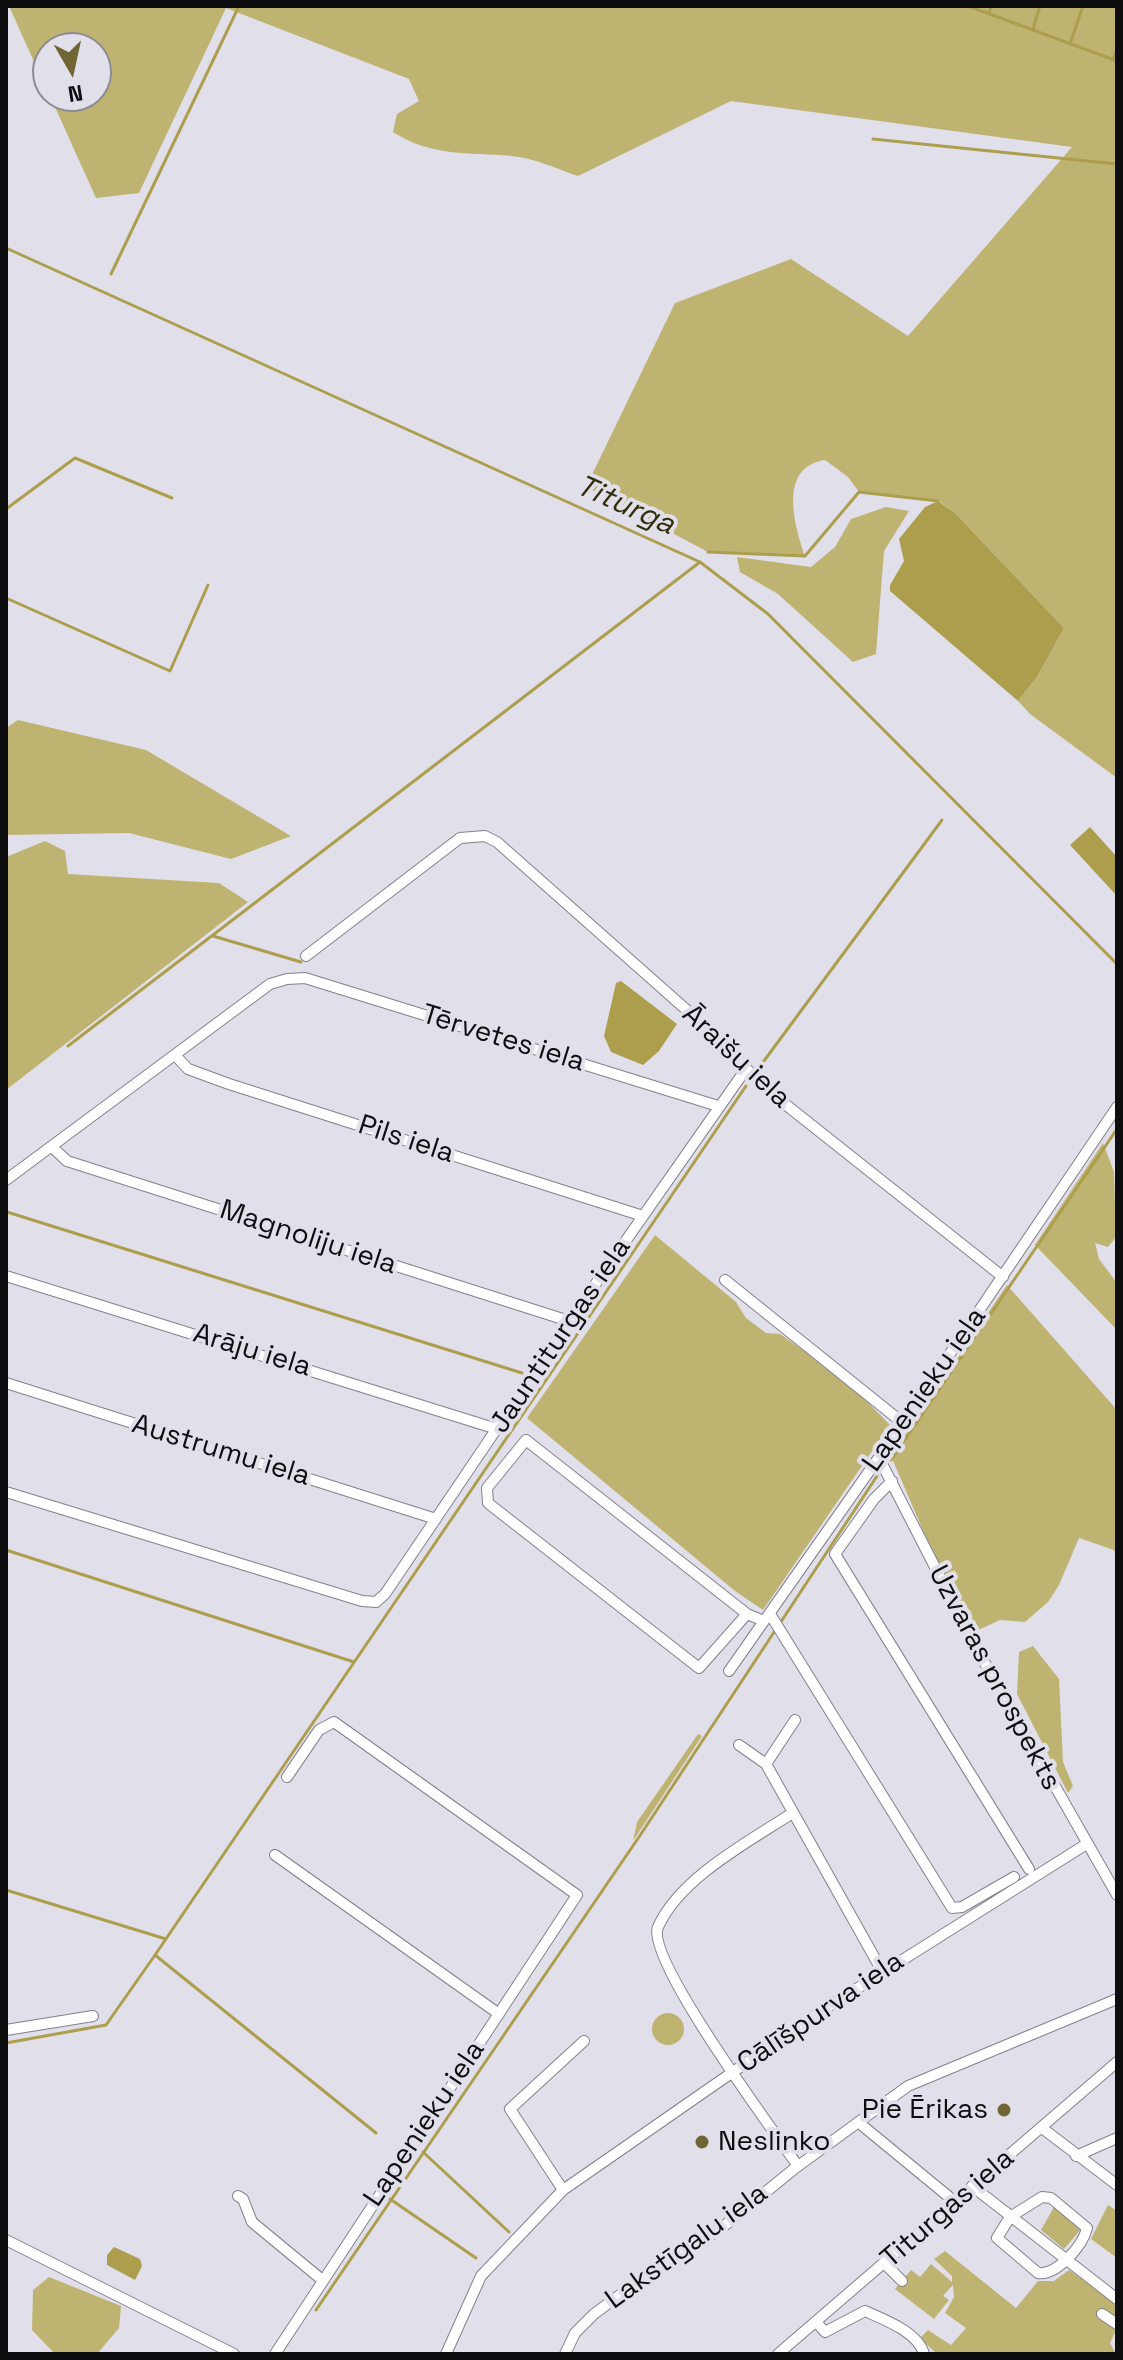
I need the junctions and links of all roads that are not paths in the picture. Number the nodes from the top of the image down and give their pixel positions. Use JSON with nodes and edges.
{"nodes":[{"id":1,"x":306,"y":956,"type":"dead end"},
{"id":2,"x":175,"y":1055,"type":"junction"},
{"id":3,"x":746,"y":1069,"type":"junction"},
{"id":4,"x":718,"y":1106,"type":"junction"},
{"id":5,"x":1117,"y":1107,"type":"edge"},
{"id":6,"x":52,"y":1147,"type":"junction"},
{"id":7,"x":6,"y":1180,"type":"edge"},
{"id":8,"x":643,"y":1216,"type":"junction"},
{"id":9,"x":6,"y":1276,"type":"edge"},
{"id":10,"x":1003,"y":1277,"type":"junction"},
{"id":11,"x":725,"y":1280,"type":"dead end"},
{"id":12,"x":569,"y":1321,"type":"junction"},
{"id":13,"x":6,"y":1383,"type":"edge"},
{"id":14,"x":903,"y":1423,"type":"junction"},
{"id":15,"x":497,"y":1429,"type":"junction"},
{"id":16,"x":879,"y":1458,"type":"junction"},
{"id":17,"x":892,"y":1481,"type":"junction"},
{"id":18,"x":6,"y":1492,"type":"edge"},
{"id":19,"x":436,"y":1519,"type":"junction"},
{"id":20,"x":747,"y":1614,"type":"junction"},
{"id":21,"x":767,"y":1617,"type":"junction"},
{"id":22,"x":729,"y":1671,"type":"dead end"},
{"id":23,"x":795,"y":1720,"type":"dead end"},
{"id":24,"x":739,"y":1745,"type":"dead end"},
{"id":25,"x":766,"y":1764,"type":"junction"},
{"id":26,"x":287,"y":1777,"type":"dead end"},
{"id":27,"x":791,"y":1814,"type":"junction"},
{"id":28,"x":1085,"y":1845,"type":"junction"},
{"id":29,"x":275,"y":1855,"type":"dead end"},
{"id":30,"x":1029,"y":1869,"type":"dead end"},
{"id":31,"x":1014,"y":1877,"type":"dead end"},
{"id":32,"x":1117,"y":1895,"type":"edge"},
{"id":33,"x":882,"y":1971,"type":"junction"},
{"id":34,"x":1117,"y":1999,"type":"edge"},
{"id":35,"x":499,"y":2014,"type":"junction"},
{"id":36,"x":93,"y":2016,"type":"dead end"},
{"id":37,"x":6,"y":2030,"type":"edge"},
{"id":38,"x":584,"y":2041,"type":"dead end"},
{"id":39,"x":1117,"y":2062,"type":"edge"},
{"id":40,"x":731,"y":2073,"type":"junction"},
{"id":41,"x":858,"y":2122,"type":"junction"},
{"id":42,"x":1042,"y":2128,"type":"junction"},
{"id":43,"x":1117,"y":2138,"type":"edge"},
{"id":44,"x":1076,"y":2156,"type":"junction"},
{"id":45,"x":798,"y":2166,"type":"junction"},
{"id":46,"x":1117,"y":2185,"type":"edge"},
{"id":47,"x":972,"y":2186,"type":"junction"},
{"id":48,"x":563,"y":2190,"type":"junction"},
{"id":49,"x":238,"y":2196,"type":"dead end"},
{"id":50,"x":954,"y":2201,"type":"junction"},
{"id":51,"x":1010,"y":2217,"type":"junction"},
{"id":52,"x":6,"y":2240,"type":"edge"},
{"id":53,"x":1064,"y":2260,"type":"junction"},
{"id":54,"x":885,"y":2264,"type":"junction"},
{"id":55,"x":321,"y":2279,"type":"junction"},
{"id":56,"x":902,"y":2281,"type":"dead end"},
{"id":57,"x":848,"y":2296,"type":"junction"},
{"id":58,"x":1117,"y":2299,"type":"edge"},
{"id":59,"x":865,"y":2311,"type":"junction"},
{"id":60,"x":1102,"y":2314,"type":"dead end"},
{"id":61,"x":817,"y":2323,"type":"junction"},
{"id":62,"x":1117,"y":2324,"type":"edge"},
{"id":63,"x":234,"y":2354,"type":"edge"},
{"id":64,"x":275,"y":2354,"type":"edge"},
{"id":65,"x":446,"y":2354,"type":"edge"},
{"id":66,"x":565,"y":2354,"type":"edge"},
{"id":67,"x":778,"y":2354,"type":"edge"},
{"id":68,"x":924,"y":2354,"type":"edge"}],
"edges":[{"from":1,"to":3,"type":"street","name":"Āraišu iela"},
{"from":2,"to":4,"type":"street","name":"Tērvetes iela"},
{"from":2,"to":6,"type":"street"},
{"from":2,"to":8,"type":"street","name":"Pils iela"},
{"from":3,"to":4,"type":"street","name":"Jauntiturgas iela"},
{"from":3,"to":10,"type":"street","name":"Āraišu iela"},
{"from":4,"to":8,"type":"street","name":"Jauntiturgas iela"},
{"from":5,"to":10,"type":"street","name":"Lapenieku iela"},
{"from":6,"to":7,"type":"street"},
{"from":6,"to":12,"type":"street","name":"Magnoliju iela"},
{"from":8,"to":12,"type":"street","name":"Jauntiturgas iela"},
{"from":9,"to":15,"type":"street","name":"Arāju iela"},
{"from":10,"to":14,"type":"street","name":"Lapenieku iela"},
{"from":11,"to":14,"type":"street"},
{"from":12,"to":15,"type":"street","name":"Jauntiturgas iela"},
{"from":13,"to":19,"type":"street","name":"Austrumu iela"},
{"from":14,"to":16,"type":"street","name":"Lapenieku iela"},
{"from":15,"to":19,"type":"street","name":"Jauntiturgas iela"},
{"from":16,"to":17,"type":"street","name":"Uzvaras prospekts"},
{"from":16,"to":21,"type":"street","name":"Lapenieku iela"},
{"from":17,"to":28,"type":"street","name":"Uzvaras prospekts"},
{"from":17,"to":30,"type":"street"},
{"from":18,"to":19,"type":"street","name":"Jauntiturgas iela"},
{"from":20,"to":20,"type":"street"},
{"from":20,"to":21,"type":"street"},
{"from":21,"to":22,"type":"street","name":"Lapenieku iela"},
{"from":21,"to":31,"type":"street"},
{"from":23,"to":25,"type":"street"},
{"from":24,"to":25,"type":"street"},
{"from":25,"to":27,"type":"street"},
{"from":26,"to":35,"type":"street","name":"Lapenieku iela"},
{"from":27,"to":33,"type":"street"},
{"from":27,"to":40,"type":"street"},
{"from":28,"to":32,"type":"street","name":"Uzvaras prospekts"},
{"from":28,"to":33,"type":"street","name":"Cālīšpurva iela"},
{"from":29,"to":35,"type":"street"},
{"from":33,"to":40,"type":"street","name":"Cālīšpurva iela"},
{"from":34,"to":41,"type":"street","name":"Lakstīgalu iela"},
{"from":35,"to":55,"type":"street","name":"Lapenieku iela"},
{"from":36,"to":37,"type":"street"},
{"from":38,"to":48,"type":"street"},
{"from":39,"to":42,"type":"street","name":"Titurgas iela"},
{"from":40,"to":45,"type":"street"},
{"from":40,"to":48,"type":"street","name":"Cālīšpurva iela"},
{"from":41,"to":45,"type":"street","name":"Lakstīgalu iela"},
{"from":41,"to":50,"type":"street"},
{"from":42,"to":44,"type":"street"},
{"from":42,"to":47,"type":"street","name":"Titurgas iela"},
{"from":43,"to":44,"type":"street"},
{"from":44,"to":46,"type":"street"},
{"from":45,"to":66,"type":"street","name":"Lakstīgalu iela"},
{"from":47,"to":50,"type":"street","name":"Titurgas iela"},
{"from":47,"to":51,"type":"street"},
{"from":48,"to":65,"type":"street","name":"Cālīšpurva iela"},
{"from":49,"to":55,"type":"street"},
{"from":50,"to":54,"type":"street","name":"Titurgas iela"},
{"from":51,"to":53,"type":"street"},
{"from":51,"to":53,"type":"street"},
{"from":51,"to":53,"type":"street"},
{"from":52,"to":63,"type":"street"},
{"from":53,"to":58,"type":"street"},
{"from":54,"to":56,"type":"street"},
{"from":54,"to":57,"type":"street","name":"Titurgas iela"},
{"from":55,"to":64,"type":"street","name":"Lapenieku iela"},
{"from":57,"to":59,"type":"street"},
{"from":57,"to":61,"type":"street","name":"Titurgas iela"},
{"from":59,"to":61,"type":"street"},
{"from":59,"to":68,"type":"street"},
{"from":60,"to":62,"type":"street"},
{"from":61,"to":67,"type":"street","name":"Titurgas iela"}]}
